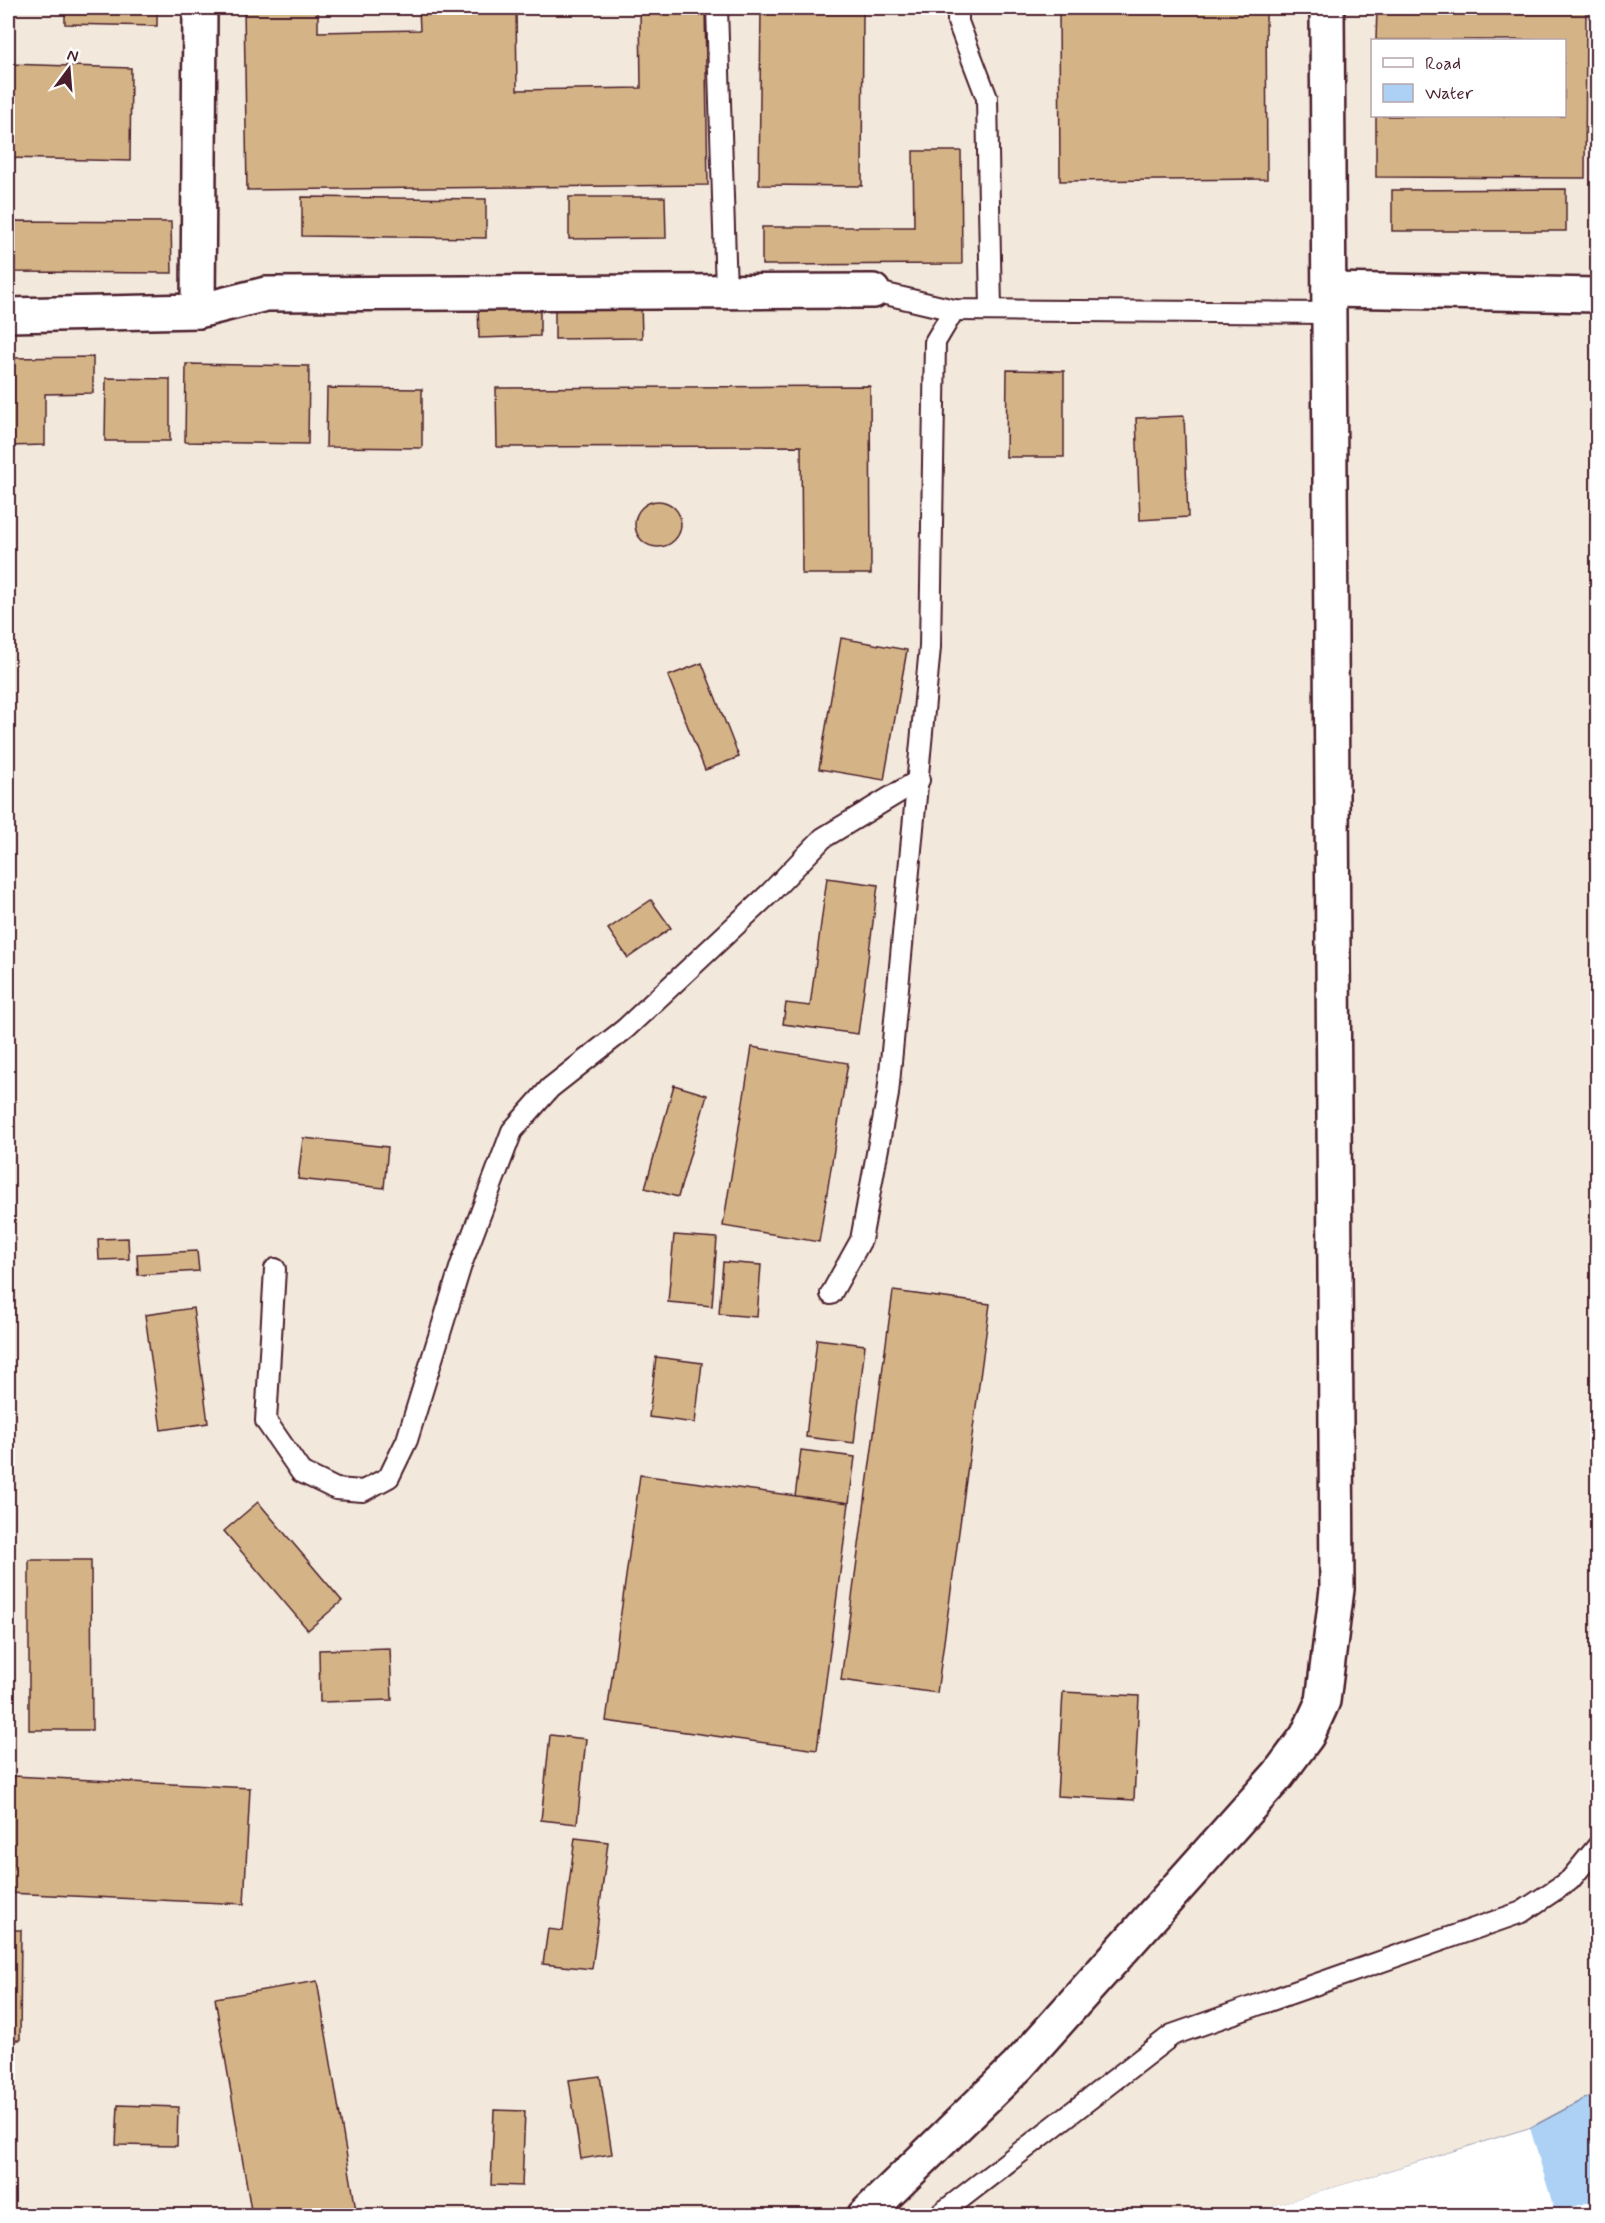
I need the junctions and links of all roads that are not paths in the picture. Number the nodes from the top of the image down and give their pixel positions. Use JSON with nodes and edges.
{"nodes":[{"id":1,"x":200,"y":8,"type":"edge"},
{"id":2,"x":717,"y":8,"type":"edge"},
{"id":3,"x":958,"y":8,"type":"edge"},
{"id":4,"x":1327,"y":8,"type":"edge"},
{"id":5,"x":726,"y":291,"type":"junction"},
{"id":6,"x":873,"y":291,"type":"joint"},
{"id":7,"x":1598,"y":295,"type":"edge"},
{"id":8,"x":1329,"y":302,"type":"junction"},
{"id":9,"x":954,"y":310,"type":"junction"},
{"id":10,"x":991,"y":310,"type":"junction"},
{"id":11,"x":198,"y":311,"type":"junction"},
{"id":12,"x":8,"y":315,"type":"edge"},
{"id":13,"x":919,"y":780,"type":"junction"},
{"id":14,"x":275,"y":1269,"type":"dead end"},
{"id":15,"x":831,"y":1294,"type":"dead end"},
{"id":16,"x":1598,"y":1846,"type":"edge"},
{"id":17,"x":864,"y":2216,"type":"edge"},
{"id":18,"x":938,"y":2216,"type":"edge"}],
"edges":[{"from":1,"to":11,"type":"street"},
{"from":2,"to":5,"type":"lane"},
{"from":3,"to":10,"type":"lane"},
{"from":4,"to":8,"type":"street"},
{"from":5,"to":6,"type":"street"},
{"from":5,"to":11,"type":"street"},
{"from":6,"to":9,"type":"lane"},
{"from":7,"to":8,"type":"street"},
{"from":8,"to":10,"type":"lane"},
{"from":8,"to":17,"type":"street"},
{"from":9,"to":10,"type":"lane"},
{"from":9,"to":13,"type":"lane"},
{"from":11,"to":12,"type":"street"},
{"from":13,"to":14,"type":"lane"},
{"from":13,"to":15,"type":"lane"},
{"from":16,"to":18,"type":"lane"}]}
